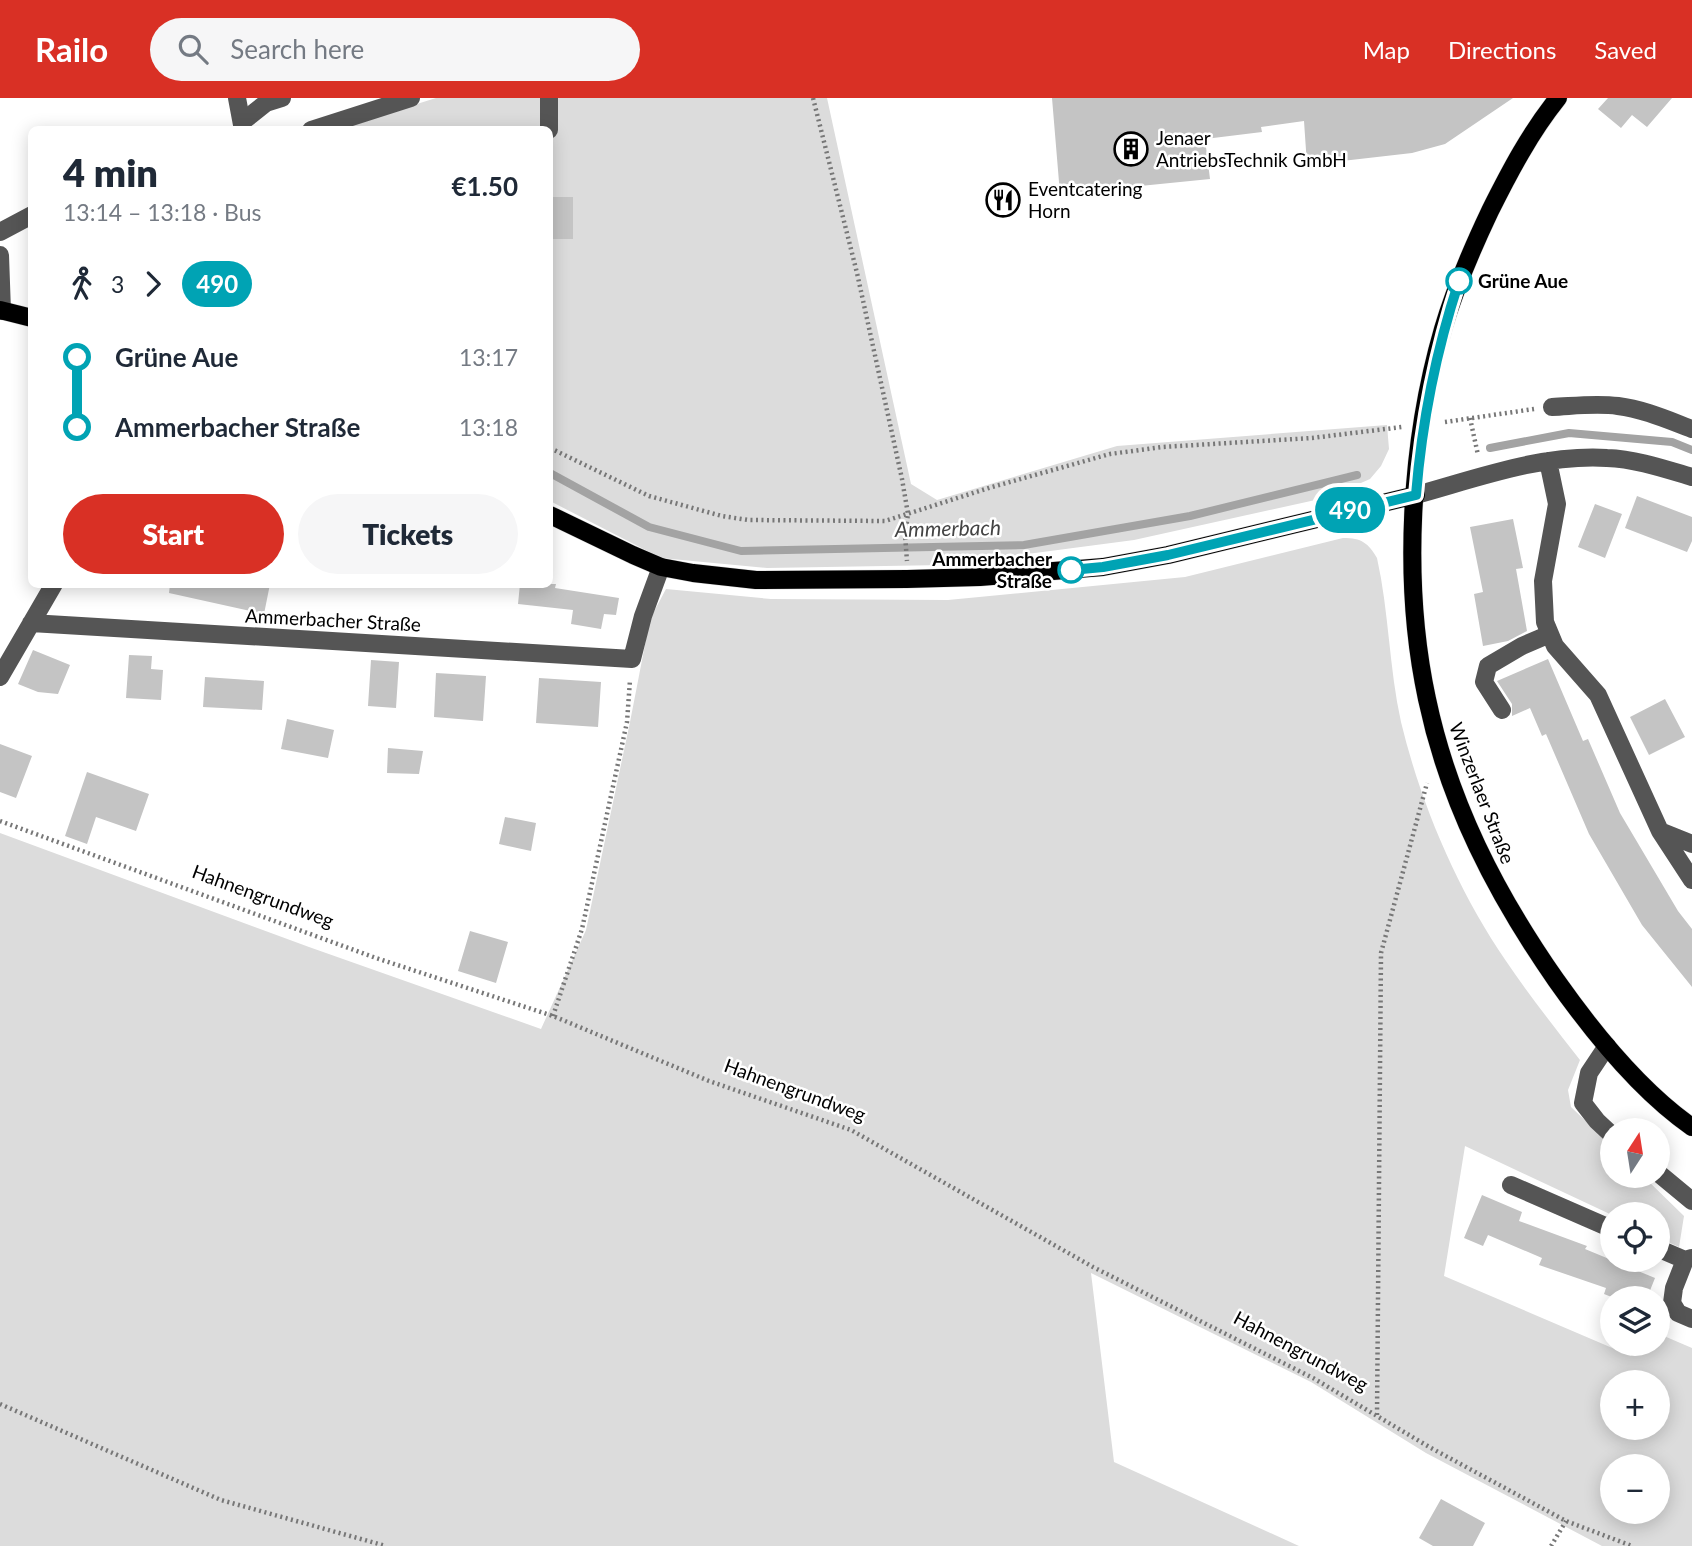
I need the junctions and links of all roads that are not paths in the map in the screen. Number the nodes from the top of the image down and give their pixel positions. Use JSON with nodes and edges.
{"nodes":[{"id":1,"x":237,"y":98,"type":"edge"},
{"id":2,"x":282,"y":98,"type":"edge"},
{"id":3,"x":411,"y":98,"type":"edge"},
{"id":4,"x":549,"y":98,"type":"edge"},
{"id":5,"x":1558,"y":98,"type":"edge"},
{"id":6,"x":242,"y":126,"type":"edge"},
{"id":7,"x":324,"y":126,"type":"edge"},
{"id":8,"x":549,"y":126,"type":"edge"},
{"id":9,"x":28,"y":217,"type":"edge"},
{"id":10,"x":0,"y":232,"type":"edge"},
{"id":11,"x":0,"y":256,"type":"edge"},
{"id":12,"x":1,"y":310,"type":"edge"},
{"id":13,"x":28,"y":317,"type":"edge"},
{"id":14,"x":1552,"y":407,"type":"road end"},
{"id":15,"x":1692,"y":429,"type":"edge"},
{"id":16,"x":1548,"y":461,"type":"junction"},
{"id":17,"x":1692,"y":477,"type":"edge"},
{"id":18,"x":1416,"y":495,"type":"junction"},
{"id":19,"x":553,"y":516,"type":"edge"},
{"id":20,"x":661,"y":566,"type":"junction"},
{"id":21,"x":52,"y":588,"type":"edge"},
{"id":22,"x":31,"y":623,"type":"junction"},
{"id":23,"x":1550,"y":634,"type":"junction"},
{"id":24,"x":0,"y":677,"type":"edge"},
{"id":25,"x":1502,"y":710,"type":"dead end"},
{"id":26,"x":1660,"y":831,"type":"junction"},
{"id":27,"x":1692,"y":844,"type":"edge"},
{"id":28,"x":1692,"y":880,"type":"edge"},
{"id":29,"x":1607,"y":1046,"type":"junction"},
{"id":30,"x":1600,"y":1124,"type":"edge"},
{"id":31,"x":1692,"y":1127,"type":"edge"},
{"id":32,"x":1670,"y":1183,"type":"edge"},
{"id":33,"x":1511,"y":1185,"type":"dead end"},
{"id":34,"x":1692,"y":1201,"type":"edge"},
{"id":35,"x":1600,"y":1223,"type":"edge"},
{"id":36,"x":1670,"y":1253,"type":"edge"},
{"id":37,"x":1688,"y":1259,"type":"edge"},
{"id":38,"x":1692,"y":1319,"type":"edge"}],
"edges":[{"from":1,"to":6,"type":"street"},
{"from":2,"to":6,"type":"street"},
{"from":3,"to":7,"type":"street"},
{"from":4,"to":8,"type":"street"},
{"from":5,"to":18,"type":"main road","name":"Winzerlaer Straße"},
{"from":9,"to":10,"type":"street"},
{"from":11,"to":12,"type":"street"},
{"from":12,"to":13,"type":"main road"},
{"from":14,"to":15,"type":"street"},
{"from":16,"to":17,"type":"street"},
{"from":16,"to":18,"type":"street"},
{"from":16,"to":23,"type":"street"},
{"from":18,"to":20,"type":"main road"},
{"from":18,"to":29,"type":"main road","name":"Winzerlaer Straße"},
{"from":19,"to":20,"type":"main road"},
{"from":20,"to":22,"type":"street","name":"Ammerbacher Straße"},
{"from":21,"to":22,"type":"street"},
{"from":22,"to":24,"type":"street"},
{"from":23,"to":25,"type":"street"},
{"from":23,"to":26,"type":"street"},
{"from":26,"to":27,"type":"street"},
{"from":26,"to":28,"type":"street"},
{"from":29,"to":30,"type":"street"},
{"from":29,"to":31,"type":"main road","name":"Winzerlaer Straße"},
{"from":32,"to":34,"type":"street"},
{"from":33,"to":35,"type":"street"},
{"from":36,"to":37,"type":"street"},
{"from":37,"to":38,"type":"street"}]}
